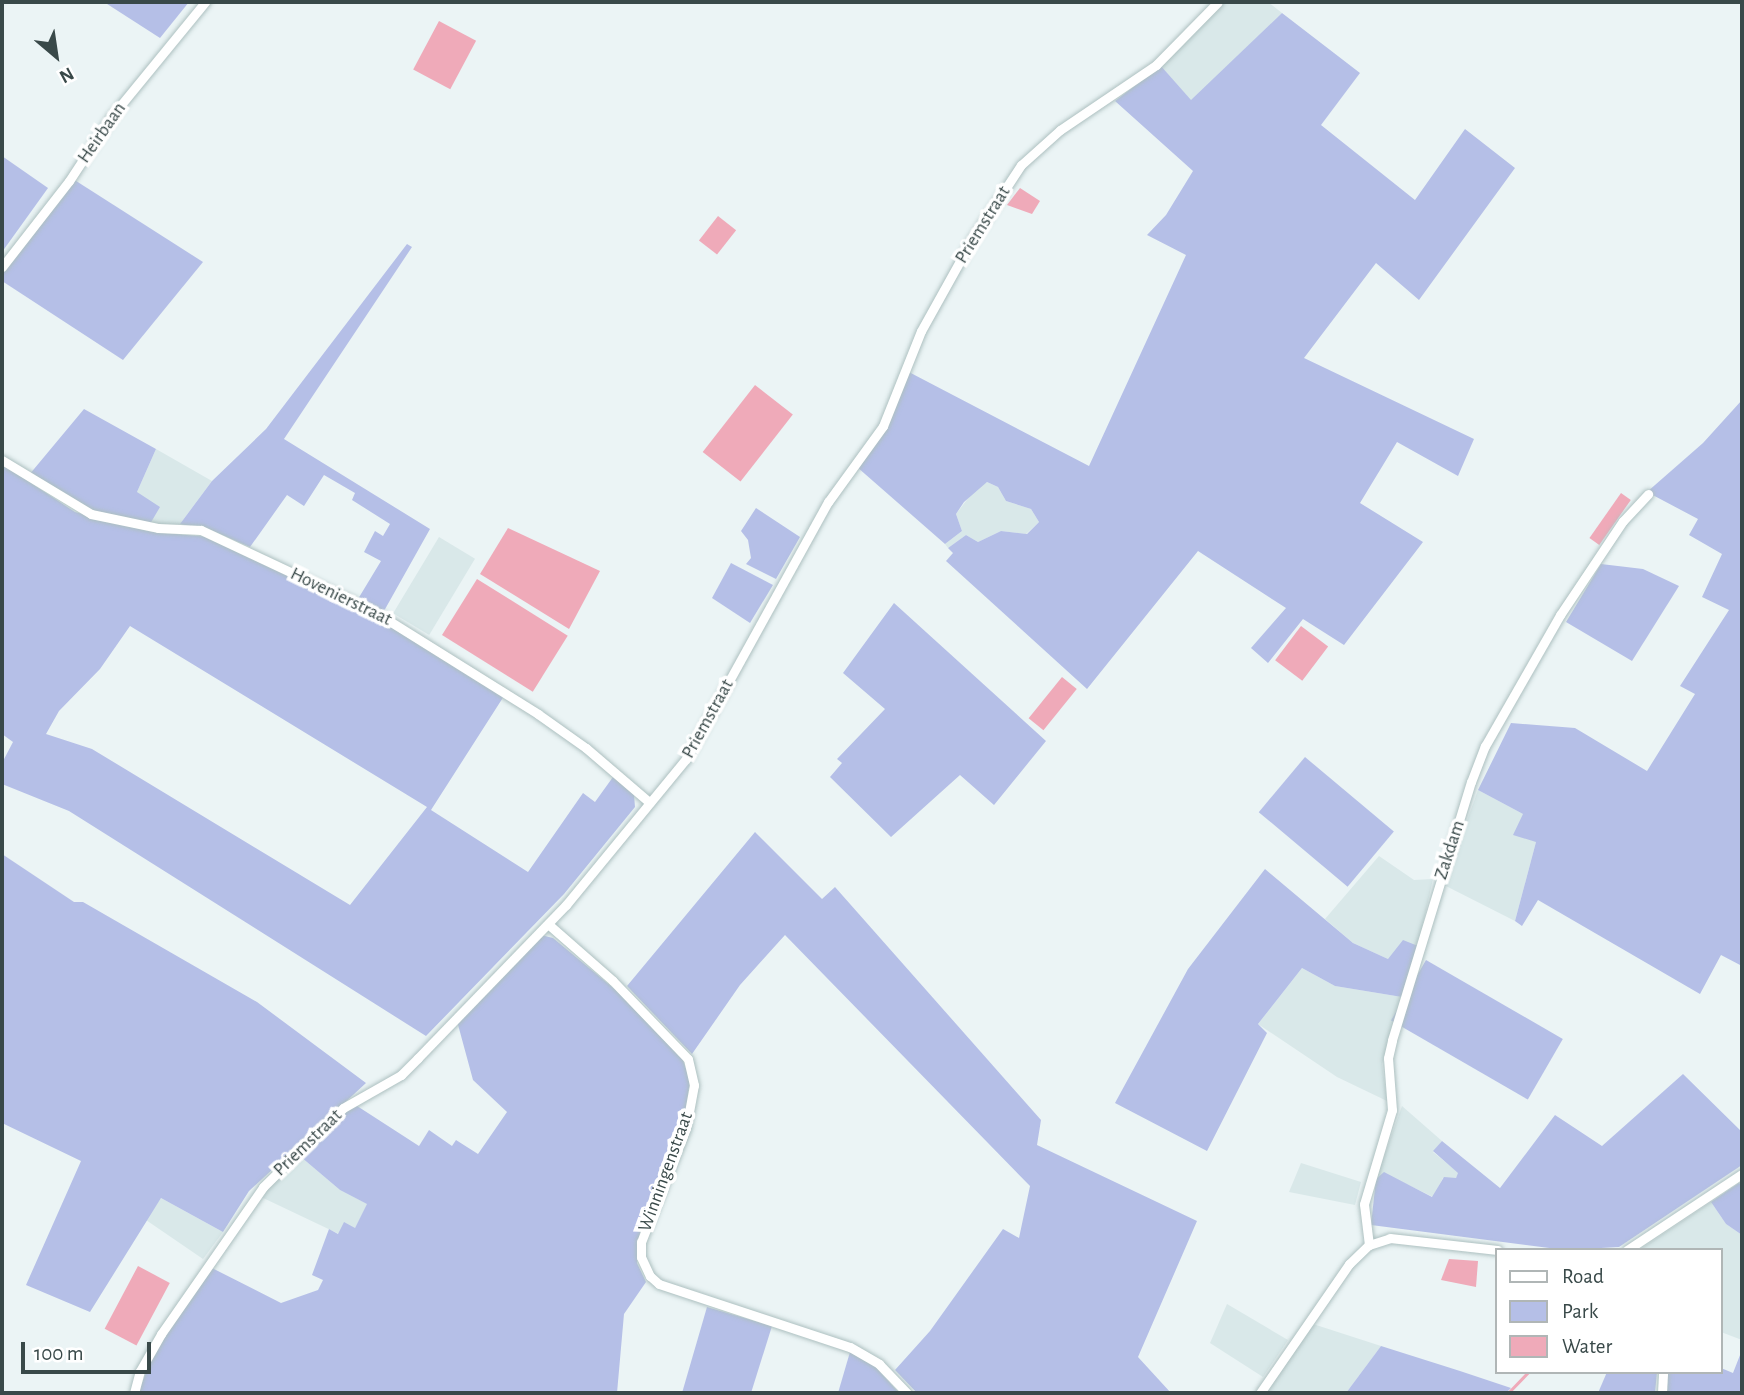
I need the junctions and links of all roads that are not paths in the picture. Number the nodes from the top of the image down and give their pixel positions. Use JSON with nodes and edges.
{"nodes":[{"id":1,"x":205,"y":2,"type":"edge"},
{"id":2,"x":1218,"y":2,"type":"edge"},
{"id":3,"x":2,"y":267,"type":"edge"},
{"id":4,"x":2,"y":460,"type":"edge"},
{"id":5,"x":1648,"y":494,"type":"dead end"},
{"id":6,"x":649,"y":802,"type":"junction"},
{"id":7,"x":548,"y":924,"type":"junction"},
{"id":8,"x":1742,"y":1174,"type":"edge"},
{"id":9,"x":1369,"y":1245,"type":"junction"},
{"id":10,"x":1631,"y":1248,"type":"edge"},
{"id":11,"x":1496,"y":1250,"type":"edge"},
{"id":12,"x":1663,"y":1374,"type":"edge"},
{"id":13,"x":134,"y":1393,"type":"edge"},
{"id":14,"x":907,"y":1393,"type":"edge"},
{"id":15,"x":1260,"y":1393,"type":"edge"},
{"id":16,"x":1661,"y":1393,"type":"edge"}],
"edges":[{"from":1,"to":3,"type":"street","name":"Heirbaan"},
{"from":2,"to":6,"type":"street","name":"Priemstraat"},
{"from":4,"to":6,"type":"street","name":"Hovenierstraat"},
{"from":5,"to":9,"type":"street","name":"Zakdam"},
{"from":6,"to":7,"type":"street","name":"Priemstraat"},
{"from":7,"to":13,"type":"street","name":"Priemstraat"},
{"from":7,"to":14,"type":"street","name":"Winningenstraat"},
{"from":8,"to":10,"type":"street"},
{"from":9,"to":11,"type":"street"},
{"from":9,"to":15,"type":"street"},
{"from":12,"to":16,"type":"street"}]}
